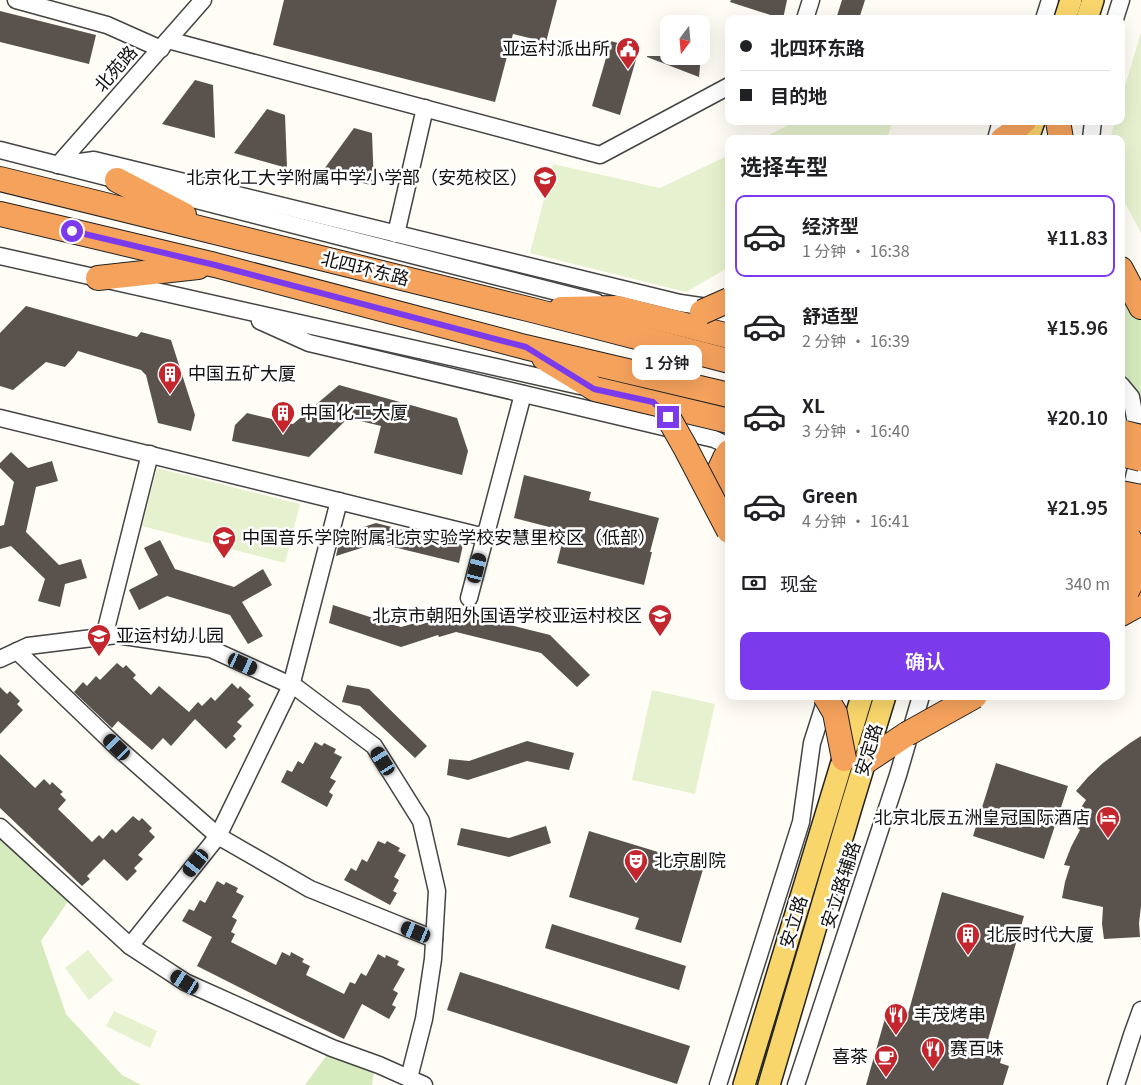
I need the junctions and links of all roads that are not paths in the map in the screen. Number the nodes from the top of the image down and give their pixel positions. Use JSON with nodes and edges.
{"nodes":[{"id":1,"x":16,"y":0,"type":"edge"},
{"id":2,"x":203,"y":0,"type":"edge"},
{"id":3,"x":811,"y":0,"type":"edge"},
{"id":4,"x":1050,"y":0,"type":"edge"},
{"id":5,"x":1071,"y":0,"type":"edge"},
{"id":6,"x":1093,"y":0,"type":"edge"},
{"id":7,"x":1121,"y":0,"type":"edge"},
{"id":8,"x":806,"y":15,"type":"edge"},
{"id":9,"x":1045,"y":15,"type":"edge"},
{"id":10,"x":1066,"y":15,"type":"edge"},
{"id":11,"x":1089,"y":15,"type":"edge"},
{"id":12,"x":1116,"y":15,"type":"edge"},
{"id":13,"x":165,"y":44,"type":"junction"},
{"id":14,"x":725,"y":88,"type":"edge"},
{"id":15,"x":425,"y":108,"type":"junction"},
{"id":16,"x":1019,"y":125,"type":"edge"},
{"id":17,"x":1008,"y":135,"type":"edge"},
{"id":18,"x":0,"y":150,"type":"edge"},
{"id":19,"x":58,"y":165,"type":"junction"},
{"id":20,"x":0,"y":179,"type":"edge"},
{"id":21,"x":117,"y":180,"type":"junction"},
{"id":22,"x":0,"y":214,"type":"edge"},
{"id":23,"x":219,"y":233,"type":"junction"},
{"id":24,"x":396,"y":234,"type":"junction"},
{"id":25,"x":0,"y":256,"type":"edge"},
{"id":26,"x":215,"y":265,"type":"junction"},
{"id":27,"x":1125,"y":265,"type":"edge"},
{"id":28,"x":1125,"y":277,"type":"edge"},
{"id":29,"x":98,"y":278,"type":"junction"},
{"id":30,"x":1141,"y":293,"type":"edge"},
{"id":31,"x":725,"y":302,"type":"edge"},
{"id":32,"x":231,"y":307,"type":"junction"},
{"id":33,"x":1141,"y":307,"type":"edge"},
{"id":34,"x":725,"y":309,"type":"edge"},
{"id":35,"x":532,"y":310,"type":"junction"},
{"id":36,"x":626,"y":310,"type":"junction"},
{"id":37,"x":669,"y":321,"type":"junction"},
{"id":38,"x":725,"y":335,"type":"edge"},
{"id":39,"x":526,"y":347,"type":"junction"},
{"id":40,"x":725,"y":361,"type":"edge"},
{"id":41,"x":594,"y":389,"type":"junction"},
{"id":42,"x":523,"y":394,"type":"junction"},
{"id":43,"x":725,"y":394,"type":"edge"},
{"id":44,"x":1131,"y":395,"type":"edge"},
{"id":45,"x":653,"y":402,"type":"junction"},
{"id":46,"x":0,"y":418,"type":"edge"},
{"id":47,"x":725,"y":420,"type":"edge"},
{"id":48,"x":1130,"y":438,"type":"edge"},
{"id":49,"x":725,"y":444,"type":"edge"},
{"id":50,"x":150,"y":454,"type":"junction"},
{"id":51,"x":725,"y":458,"type":"edge"},
{"id":52,"x":1141,"y":459,"type":"edge"},
{"id":53,"x":1125,"y":493,"type":"edge"},
{"id":54,"x":1141,"y":497,"type":"edge"},
{"id":55,"x":339,"y":501,"type":"junction"},
{"id":56,"x":725,"y":504,"type":"edge"},
{"id":57,"x":1125,"y":511,"type":"edge"},
{"id":58,"x":1125,"y":514,"type":"edge"},
{"id":59,"x":1141,"y":519,"type":"edge"},
{"id":60,"x":725,"y":523,"type":"edge"},
{"id":61,"x":1125,"y":531,"type":"edge"},
{"id":62,"x":484,"y":537,"type":"junction"},
{"id":63,"x":1125,"y":548,"type":"edge"},
{"id":64,"x":1141,"y":550,"type":"edge"},
{"id":65,"x":1125,"y":594,"type":"edge"},
{"id":66,"x":469,"y":598,"type":"dead end"},
{"id":67,"x":1141,"y":603,"type":"edge"},
{"id":68,"x":1125,"y":612,"type":"edge"},
{"id":69,"x":104,"y":637,"type":"junction"},
{"id":70,"x":17,"y":651,"type":"junction"},
{"id":71,"x":0,"y":659,"type":"edge"},
{"id":72,"x":291,"y":686,"type":"junction"},
{"id":73,"x":825,"y":700,"type":"edge"},
{"id":74,"x":828,"y":700,"type":"edge"},
{"id":75,"x":862,"y":700,"type":"edge"},
{"id":76,"x":883,"y":700,"type":"edge"},
{"id":77,"x":920,"y":700,"type":"edge"},
{"id":78,"x":968,"y":700,"type":"edge"},
{"id":79,"x":855,"y":760,"type":"junction"},
{"id":80,"x":842,"y":802,"type":"junction"},
{"id":81,"x":0,"y":827,"type":"edge"},
{"id":82,"x":218,"y":836,"type":"junction"},
{"id":83,"x":434,"y":939,"type":"junction"},
{"id":84,"x":130,"y":946,"type":"junction"},
{"id":85,"x":1141,"y":1010,"type":"edge"},
{"id":86,"x":409,"y":1078,"type":"junction"},
{"id":87,"x":424,"y":1085,"type":"edge"},
{"id":88,"x":718,"y":1085,"type":"edge"},
{"id":89,"x":744,"y":1085,"type":"edge"},
{"id":90,"x":769,"y":1085,"type":"edge"},
{"id":91,"x":796,"y":1085,"type":"edge"},
{"id":92,"x":1116,"y":1085,"type":"edge"}],
"edges":[{"from":1,"to":13,"type":"street"},
{"from":2,"to":13,"type":"street","name":"北苑路"},
{"from":3,"to":8,"type":"street"},
{"from":4,"to":9,"type":"street"},
{"from":5,"to":10,"type":"main road"},
{"from":6,"to":11,"type":"main road"},
{"from":7,"to":12,"type":"street"},
{"from":13,"to":15,"type":"street"},
{"from":13,"to":19,"type":"street","name":"北苑路"},
{"from":14,"to":15,"type":"street"},
{"from":15,"to":24,"type":"street"},
{"from":16,"to":17,"type":"highway"},
{"from":18,"to":19,"type":"street","name":"北四环东路"},
{"from":19,"to":21,"type":"street","name":"北四环东路"},
{"from":19,"to":24,"type":"street"},
{"from":20,"to":23,"type":"highway","name":"北四环东路"},
{"from":21,"to":23,"type":"highway"},
{"from":21,"to":36,"type":"street","name":"北四环东路"},
{"from":22,"to":26,"type":"highway","name":"北四环东路"},
{"from":23,"to":35,"type":"highway","name":"北四环东路"},
{"from":24,"to":34,"type":"street"},
{"from":25,"to":29,"type":"street"},
{"from":26,"to":29,"type":"highway"},
{"from":26,"to":39,"type":"highway","name":"北四环东路"},
{"from":27,"to":30,"type":"highway"},
{"from":28,"to":33,"type":"highway"},
{"from":29,"to":32,"type":"street"},
{"from":31,"to":37,"type":"highway","bridge":true},
{"from":32,"to":41,"type":"street"},
{"from":32,"to":42,"type":"street"},
{"from":35,"to":36,"type":"highway"},
{"from":35,"to":40,"type":"highway","name":"北四环东路"},
{"from":36,"to":37,"type":"highway"},
{"from":37,"to":38,"type":"highway"},
{"from":39,"to":41,"type":"highway"},
{"from":39,"to":43,"type":"highway","name":"北四环东路"},
{"from":41,"to":45,"type":"highway"},
{"from":42,"to":49,"type":"street"},
{"from":42,"to":62,"type":"street"},
{"from":44,"to":57,"type":"street"},
{"from":45,"to":47,"type":"highway"},
{"from":45,"to":60,"type":"highway","bridge":true},
{"from":46,"to":50,"type":"street"},
{"from":48,"to":52,"type":"highway","bridge":true},
{"from":50,"to":55,"type":"street"},
{"from":50,"to":69,"type":"street"},
{"from":51,"to":56,"type":"highway"},
{"from":53,"to":54,"type":"highway","bridge":true},
{"from":55,"to":62,"type":"street"},
{"from":55,"to":72,"type":"street"},
{"from":58,"to":59,"type":"highway","bridge":true},
{"from":61,"to":65,"type":"highway","bridge":true},
{"from":62,"to":66,"type":"street"},
{"from":63,"to":64,"type":"street"},
{"from":67,"to":68,"type":"highway"},
{"from":69,"to":70,"type":"street"},
{"from":69,"to":72,"type":"street"},
{"from":70,"to":71,"type":"street"},
{"from":70,"to":82,"type":"street"},
{"from":72,"to":82,"type":"street"},
{"from":72,"to":83,"type":"street"},
{"from":73,"to":88,"type":"street"},
{"from":74,"to":79,"type":"highway","bridge":true},
{"from":75,"to":79,"type":"main road","name":"安定路"},
{"from":76,"to":79,"type":"main road","name":"安定路"},
{"from":77,"to":91,"type":"street","name":"安立路辅路"},
{"from":78,"to":79,"type":"highway","bridge":true},
{"from":79,"to":80,"type":"main road","name":"安立路"},
{"from":80,"to":89,"type":"main road","name":"安立路"},
{"from":80,"to":90,"type":"main road","name":"安立路"},
{"from":81,"to":84,"type":"street"},
{"from":82,"to":83,"type":"street"},
{"from":82,"to":84,"type":"street"},
{"from":83,"to":86,"type":"street"},
{"from":84,"to":86,"type":"street"},
{"from":85,"to":92,"type":"street"},
{"from":86,"to":87,"type":"street"}]}
